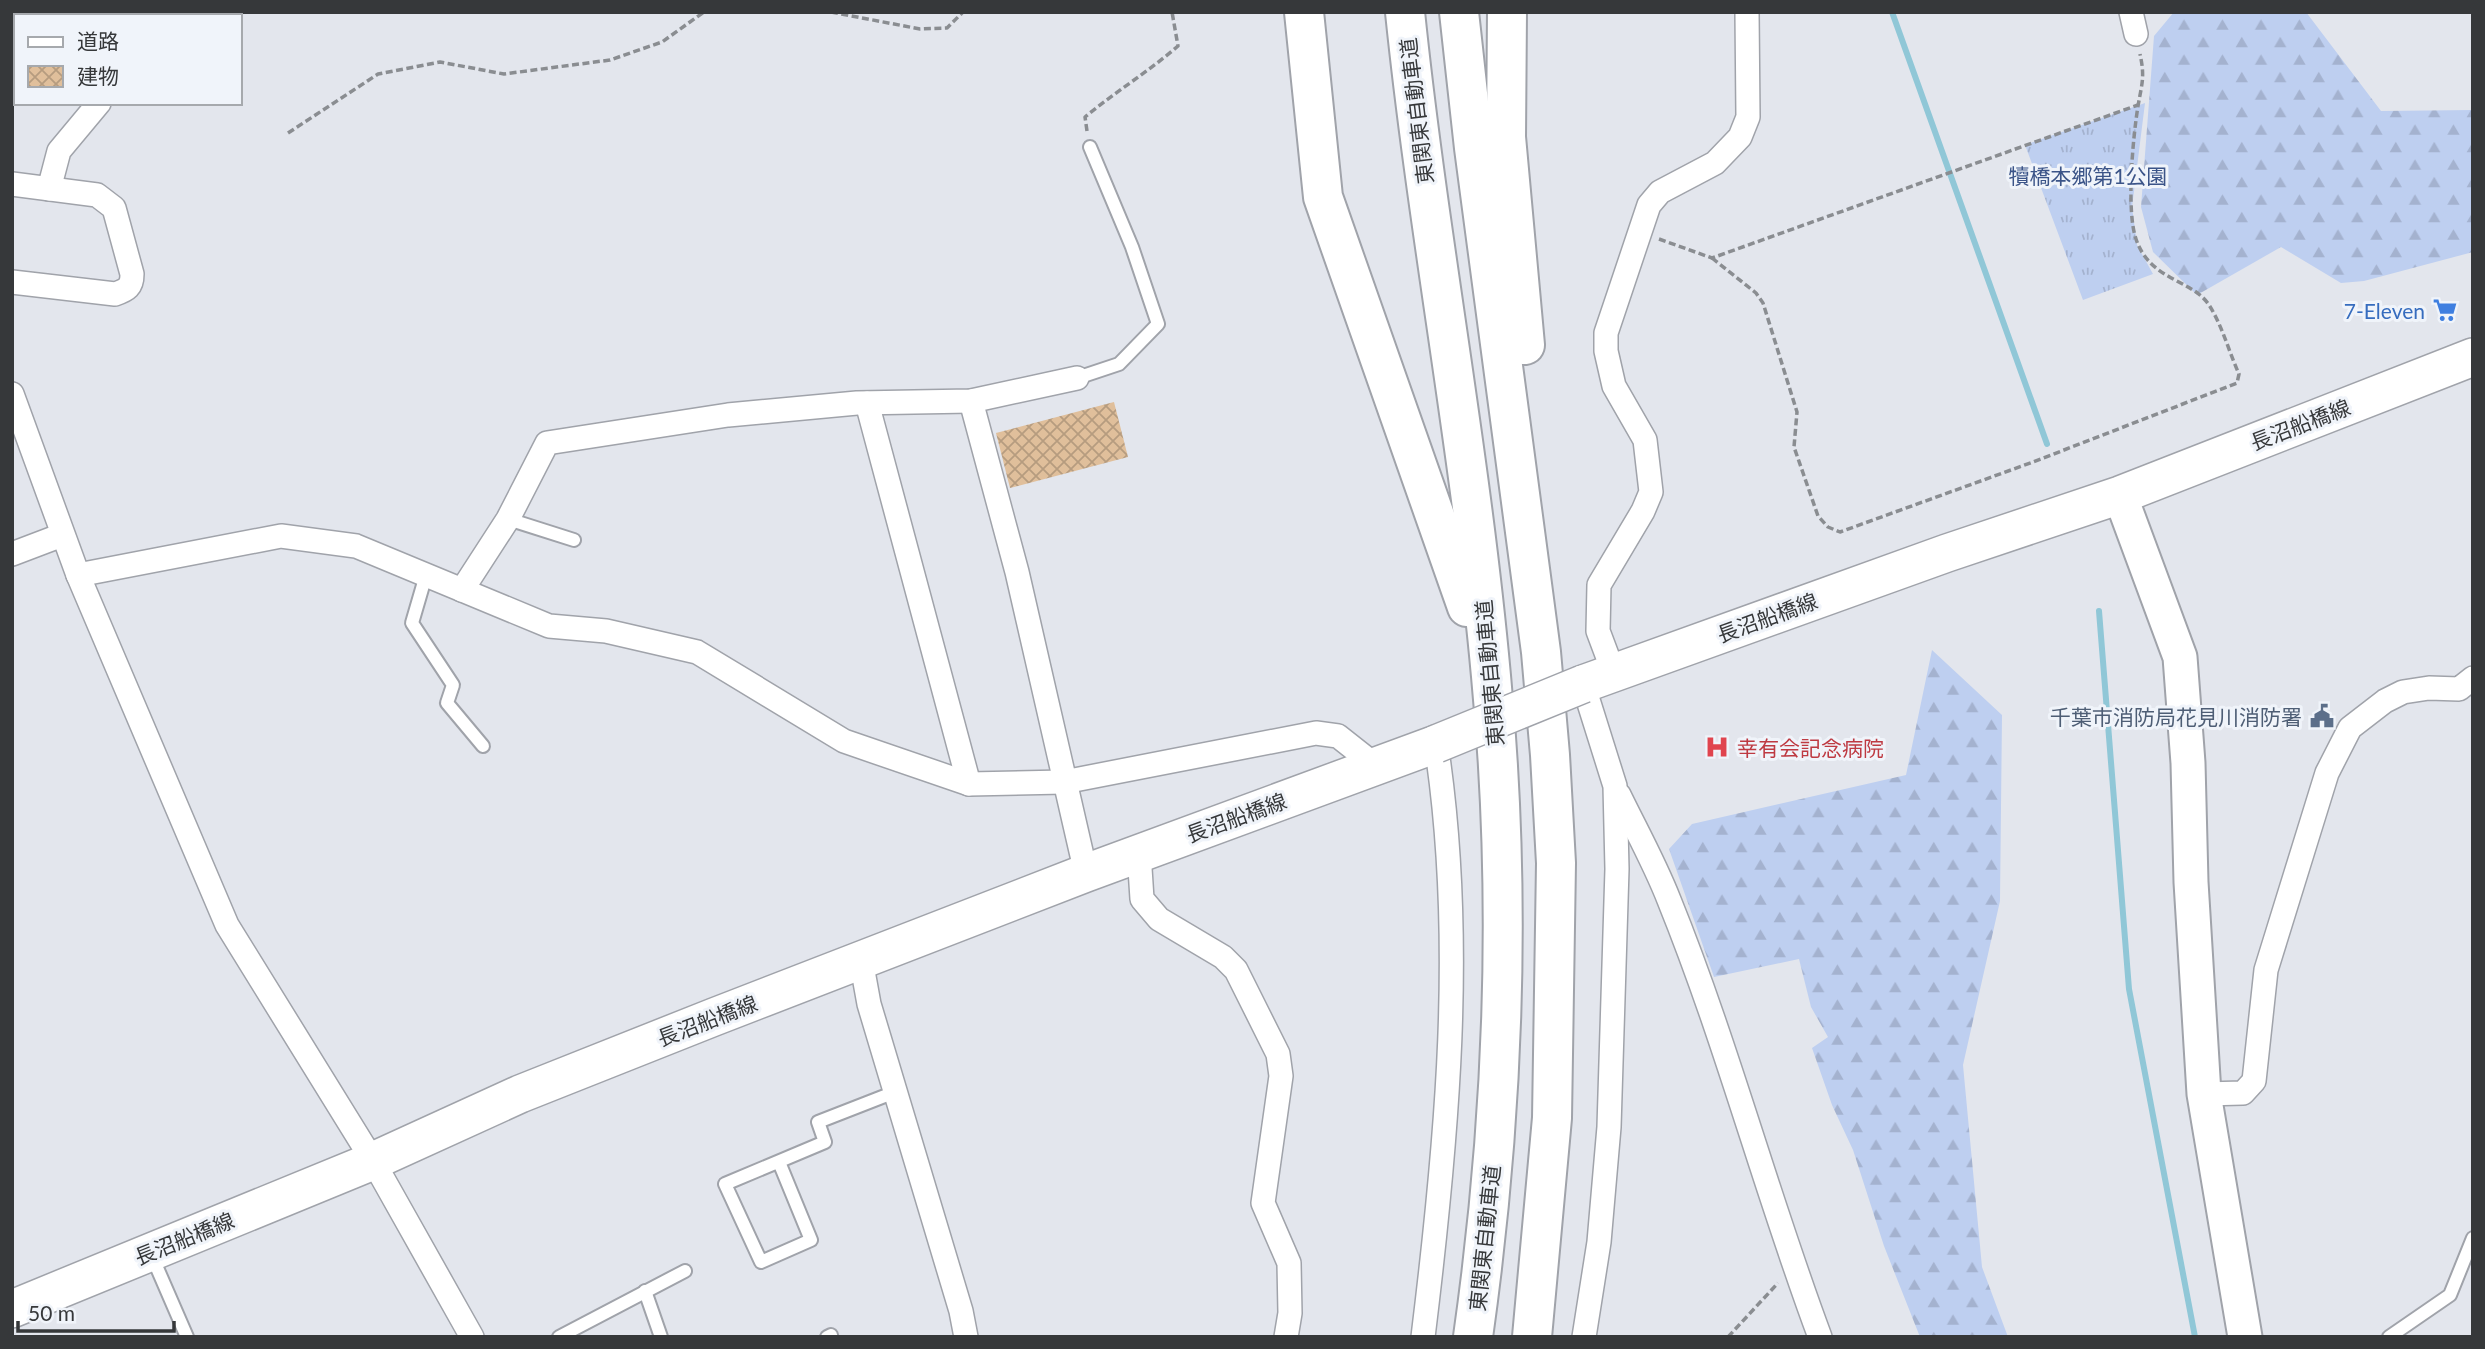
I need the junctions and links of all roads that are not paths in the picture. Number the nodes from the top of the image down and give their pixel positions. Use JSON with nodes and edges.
{"nodes":[{"id":1,"x":1304,"y":12,"type":"edge"},
{"id":2,"x":1405,"y":12,"type":"edge"},
{"id":3,"x":1459,"y":12,"type":"edge"},
{"id":4,"x":1507,"y":12,"type":"edge"},
{"id":5,"x":1746,"y":12,"type":"edge"},
{"id":6,"x":97,"y":105,"type":"edge"},
{"id":7,"x":1090,"y":148,"type":"road end"},
{"id":8,"x":12,"y":184,"type":"edge"},
{"id":9,"x":49,"y":189,"type":"junction"},
{"id":10,"x":12,"y":282,"type":"edge"},
{"id":11,"x":2473,"y":357,"type":"edge"},
{"id":12,"x":1077,"y":378,"type":"joint"},
{"id":13,"x":12,"y":394,"type":"edge"},
{"id":14,"x":971,"y":401,"type":"junction"},
{"id":15,"x":867,"y":403,"type":"junction"},
{"id":16,"x":2120,"y":495,"type":"junction"},
{"id":17,"x":508,"y":519,"type":"junction"},
{"id":18,"x":62,"y":535,"type":"junction"},
{"id":19,"x":575,"y":540,"type":"dead end"},
{"id":20,"x":12,"y":554,"type":"edge"},
{"id":21,"x":78,"y":575,"type":"junction"},
{"id":22,"x":426,"y":575,"type":"junction"},
{"id":23,"x":462,"y":590,"type":"junction"},
{"id":24,"x":1541,"y":652,"type":"junction"},
{"id":25,"x":1491,"y":675,"type":"junction"},
{"id":26,"x":1598,"y":678,"type":"junction"},
{"id":27,"x":2473,"y":678,"type":"edge"},
{"id":28,"x":1436,"y":744,"type":"junction"},
{"id":29,"x":483,"y":746,"type":"dead end"},
{"id":30,"x":1376,"y":766,"type":"junction"},
{"id":31,"x":1064,"y":782,"type":"junction"},
{"id":32,"x":969,"y":784,"type":"junction"},
{"id":33,"x":1615,"y":786,"type":"junction"},
{"id":34,"x":1139,"y":853,"type":"junction"},
{"id":35,"x":1086,"y":873,"type":"junction"},
{"id":36,"x":861,"y":960,"type":"junction"},
{"id":37,"x":895,"y":1092,"type":"junction"},
{"id":38,"x":2204,"y":1094,"type":"junction"},
{"id":39,"x":373,"y":1161,"type":"junction"},
{"id":40,"x":779,"y":1162,"type":"junction"},
{"id":41,"x":2473,"y":1238,"type":"edge"},
{"id":42,"x":150,"y":1252,"type":"junction"},
{"id":43,"x":685,"y":1271,"type":"dead end"},
{"id":44,"x":645,"y":1291,"type":"junction"},
{"id":45,"x":12,"y":1309,"type":"edge"},
{"id":46,"x":1474,"y":1326,"type":"edge"},
{"id":47,"x":187,"y":1337,"type":"edge"},
{"id":48,"x":472,"y":1337,"type":"edge"},
{"id":49,"x":559,"y":1337,"type":"edge"},
{"id":50,"x":661,"y":1337,"type":"edge"},
{"id":51,"x":966,"y":1337,"type":"edge"},
{"id":52,"x":1286,"y":1337,"type":"edge"},
{"id":53,"x":1423,"y":1337,"type":"edge"},
{"id":54,"x":1532,"y":1337,"type":"edge"},
{"id":55,"x":1584,"y":1337,"type":"edge"},
{"id":56,"x":1820,"y":1337,"type":"edge"},
{"id":57,"x":2245,"y":1337,"type":"edge"},
{"id":58,"x":2389,"y":1337,"type":"edge"}],
"edges":[{"from":1,"to":25,"type":"highway"},
{"from":2,"to":25,"type":"highway","name":"東関東自動車道"},
{"from":3,"to":24,"type":"highway"},
{"from":4,"to":24,"type":"highway"},
{"from":5,"to":26,"type":"street"},
{"from":6,"to":9,"type":"street"},
{"from":7,"to":12,"type":"lane"},
{"from":8,"to":9,"type":"street"},
{"from":9,"to":10,"type":"street"},
{"from":11,"to":16,"type":"main road","name":"長沼船橋線"},
{"from":12,"to":14,"type":"street"},
{"from":13,"to":18,"type":"street"},
{"from":14,"to":15,"type":"street"},
{"from":14,"to":31,"type":"street"},
{"from":15,"to":17,"type":"street"},
{"from":15,"to":32,"type":"street"},
{"from":16,"to":26,"type":"main road","name":"長沼船橋線"},
{"from":16,"to":38,"type":"street"},
{"from":17,"to":19,"type":"lane"},
{"from":17,"to":23,"type":"street"},
{"from":18,"to":20,"type":"street"},
{"from":18,"to":21,"type":"street"},
{"from":21,"to":22,"type":"street"},
{"from":21,"to":39,"type":"street"},
{"from":22,"to":23,"type":"street"},
{"from":22,"to":29,"type":"lane"},
{"from":23,"to":32,"type":"street"},
{"from":24,"to":54,"type":"highway"},
{"from":25,"to":46,"type":"highway","name":"東関東自動車道"},
{"from":26,"to":28,"type":"main road","name":"長沼船橋線","bridge":true},
{"from":26,"to":33,"type":"street"},
{"from":27,"to":38,"type":"street"},
{"from":28,"to":30,"type":"main road","name":"長沼船橋線"},
{"from":28,"to":53,"type":"street"},
{"from":30,"to":31,"type":"street"},
{"from":30,"to":34,"type":"main road","name":"長沼船橋線"},
{"from":31,"to":32,"type":"street"},
{"from":31,"to":35,"type":"street"},
{"from":33,"to":55,"type":"street"},
{"from":33,"to":56,"type":"street"},
{"from":34,"to":35,"type":"main road","name":"長沼船橋線"},
{"from":34,"to":52,"type":"street"},
{"from":35,"to":36,"type":"main road","name":"長沼船橋線"},
{"from":36,"to":37,"type":"street"},
{"from":36,"to":39,"type":"main road","name":"長沼船橋線"},
{"from":37,"to":40,"type":"lane"},
{"from":37,"to":51,"type":"street"},
{"from":38,"to":57,"type":"street"},
{"from":39,"to":42,"type":"main road","name":"長沼船橋線"},
{"from":39,"to":48,"type":"street"},
{"from":40,"to":40,"type":"lane"},
{"from":41,"to":58,"type":"lane"},
{"from":42,"to":45,"type":"main road","name":"長沼船橋線"},
{"from":42,"to":47,"type":"lane"},
{"from":43,"to":44,"type":"lane"},
{"from":44,"to":49,"type":"lane"},
{"from":44,"to":50,"type":"lane"}]}
